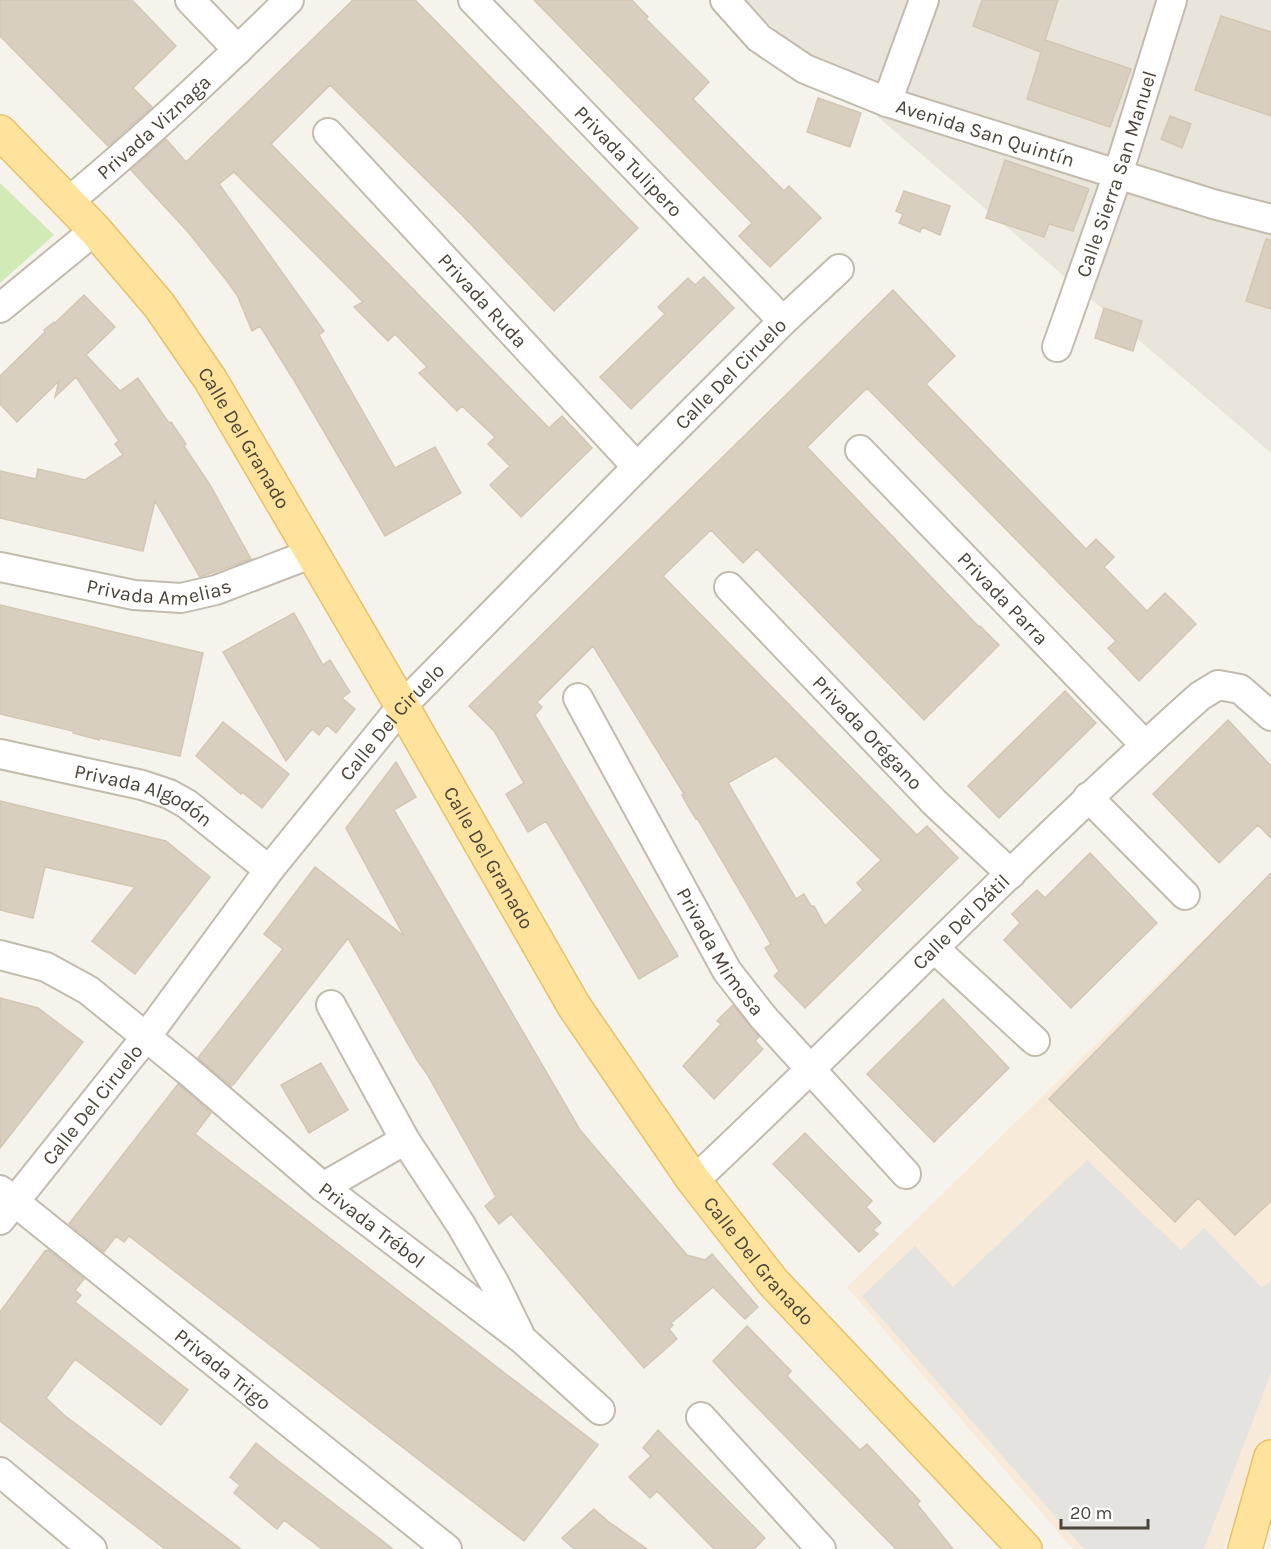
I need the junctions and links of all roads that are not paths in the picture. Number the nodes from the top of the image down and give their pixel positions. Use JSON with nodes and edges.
{"nodes":[{"id":1,"x":190,"y":0,"type":"edge"},
{"id":2,"x":289,"y":0,"type":"edge"},
{"id":3,"x":473,"y":0,"type":"edge"},
{"id":4,"x":725,"y":0,"type":"edge"},
{"id":5,"x":924,"y":0,"type":"edge"},
{"id":6,"x":1172,"y":0,"type":"edge"},
{"id":7,"x":238,"y":50,"type":"junction"},
{"id":8,"x":887,"y":102,"type":"junction"},
{"id":9,"x":0,"y":132,"type":"edge"},
{"id":10,"x":328,"y":133,"type":"dead end"},
{"id":11,"x":1118,"y":174,"type":"junction"},
{"id":12,"x":68,"y":202,"type":"junction"},
{"id":13,"x":1271,"y":219,"type":"edge"},
{"id":14,"x":95,"y":230,"type":"junction"},
{"id":15,"x":839,"y":269,"type":"dead end"},
{"id":16,"x":0,"y":308,"type":"edge"},
{"id":17,"x":783,"y":321,"type":"junction"},
{"id":18,"x":1057,"y":347,"type":"dead end"},
{"id":19,"x":860,"y":450,"type":"dead end"},
{"id":20,"x":637,"y":467,"type":"junction"},
{"id":21,"x":313,"y":553,"type":"junction"},
{"id":22,"x":0,"y":567,"type":"edge"},
{"id":23,"x":729,"y":587,"type":"dead end"},
{"id":24,"x":579,"y":698,"type":"dead end"},
{"id":25,"x":402,"y":706,"type":"junction"},
{"id":26,"x":1271,"y":716,"type":"edge"},
{"id":27,"x":1145,"y":745,"type":"junction"},
{"id":28,"x":0,"y":754,"type":"edge"},
{"id":29,"x":1088,"y":797,"type":"junction"},
{"id":30,"x":269,"y":870,"type":"junction"},
{"id":31,"x":1011,"y":874,"type":"junction"},
{"id":32,"x":1185,"y":895,"type":"dead end"},
{"id":33,"x":935,"y":949,"type":"junction"},
{"id":34,"x":0,"y":955,"type":"edge"},
{"id":35,"x":331,"y":1005,"type":"dead end"},
{"id":36,"x":146,"y":1037,"type":"junction"},
{"id":37,"x":1035,"y":1041,"type":"dead end"},
{"id":38,"x":811,"y":1071,"type":"junction"},
{"id":39,"x":405,"y":1140,"type":"junction"},
{"id":40,"x":906,"y":1174,"type":"dead end"},
{"id":41,"x":694,"y":1181,"type":"junction"},
{"id":42,"x":323,"y":1187,"type":"junction"},
{"id":43,"x":5,"y":1204,"type":"edge"},
{"id":44,"x":522,"y":1339,"type":"junction"},
{"id":45,"x":600,"y":1410,"type":"dead end"},
{"id":46,"x":701,"y":1417,"type":"dead end"},
{"id":47,"x":1271,"y":1457,"type":"edge"},
{"id":48,"x":0,"y":1472,"type":"edge"},
{"id":49,"x":92,"y":1549,"type":"edge"},
{"id":50,"x":447,"y":1549,"type":"edge"},
{"id":51,"x":821,"y":1549,"type":"edge"},
{"id":52,"x":1025,"y":1549,"type":"edge"},
{"id":53,"x":1245,"y":1549,"type":"edge"}],
"edges":[{"from":1,"to":7,"type":"street"},
{"from":2,"to":7,"type":"street","name":"Privada Viznaga"},
{"from":3,"to":17,"type":"street","name":"Privada Tulipero"},
{"from":4,"to":8,"type":"street","name":"Avenida San Quintín"},
{"from":5,"to":8,"type":"street"},
{"from":6,"to":11,"type":"street","name":"Calle Sierra San Manuel"},
{"from":7,"to":12,"type":"street","name":"Privada Viznaga"},
{"from":8,"to":11,"type":"street","name":"Avenida San Quintín"},
{"from":9,"to":12,"type":"main road","name":"Calle Del Granado"},
{"from":10,"to":20,"type":"street","name":"Privada Ruda"},
{"from":11,"to":13,"type":"street","name":"Avenida San Quintín"},
{"from":11,"to":18,"type":"street","name":"Calle Sierra San Manuel"},
{"from":12,"to":14,"type":"main road","name":"Calle Del Granado"},
{"from":14,"to":16,"type":"street"},
{"from":14,"to":21,"type":"main road","name":"Calle Del Granado"},
{"from":15,"to":17,"type":"street","name":"Calle Del Ciruelo"},
{"from":17,"to":20,"type":"street","name":"Calle Del Ciruelo"},
{"from":19,"to":27,"type":"street","name":"Privada Parra"},
{"from":20,"to":25,"type":"street","name":"Calle Del Ciruelo"},
{"from":21,"to":22,"type":"street","name":"Privada Amelias"},
{"from":21,"to":25,"type":"main road","name":"Calle Del Granado"},
{"from":23,"to":31,"type":"street","name":"Privada Orégano"},
{"from":24,"to":38,"type":"street","name":"Privada Mimosa"},
{"from":25,"to":30,"type":"street","name":"Calle Del Ciruelo"},
{"from":25,"to":41,"type":"main road","name":"Calle Del Granado"},
{"from":26,"to":27,"type":"street","name":"Calle Del Dátil"},
{"from":27,"to":29,"type":"street","name":"Calle Del Dátil"},
{"from":28,"to":30,"type":"street","name":"Privada Algodón"},
{"from":29,"to":31,"type":"street","name":"Calle Del Dátil"},
{"from":29,"to":32,"type":"street"},
{"from":30,"to":36,"type":"street","name":"Calle Del Ciruelo"},
{"from":31,"to":33,"type":"street","name":"Calle Del Dátil"},
{"from":33,"to":37,"type":"street"},
{"from":33,"to":38,"type":"street","name":"Calle Del Dátil"},
{"from":34,"to":36,"type":"street","name":"Privada Trébol"},
{"from":35,"to":39,"type":"street"},
{"from":36,"to":42,"type":"street","name":"Privada Trébol"},
{"from":36,"to":43,"type":"street","name":"Calle Del Ciruelo"},
{"from":38,"to":40,"type":"street","name":"Privada Mimosa"},
{"from":38,"to":41,"type":"street","name":"Calle Del Dátil"},
{"from":39,"to":42,"type":"street"},
{"from":39,"to":44,"type":"street"},
{"from":41,"to":52,"type":"main road","name":"Calle Del Granado"},
{"from":42,"to":44,"type":"street","name":"Privada Trébol"},
{"from":43,"to":50,"type":"street","name":"Privada Trigo"},
{"from":44,"to":45,"type":"street","name":"Privada Trébol"},
{"from":46,"to":51,"type":"street"},
{"from":47,"to":53,"type":"main road"},
{"from":48,"to":49,"type":"street"}]}
